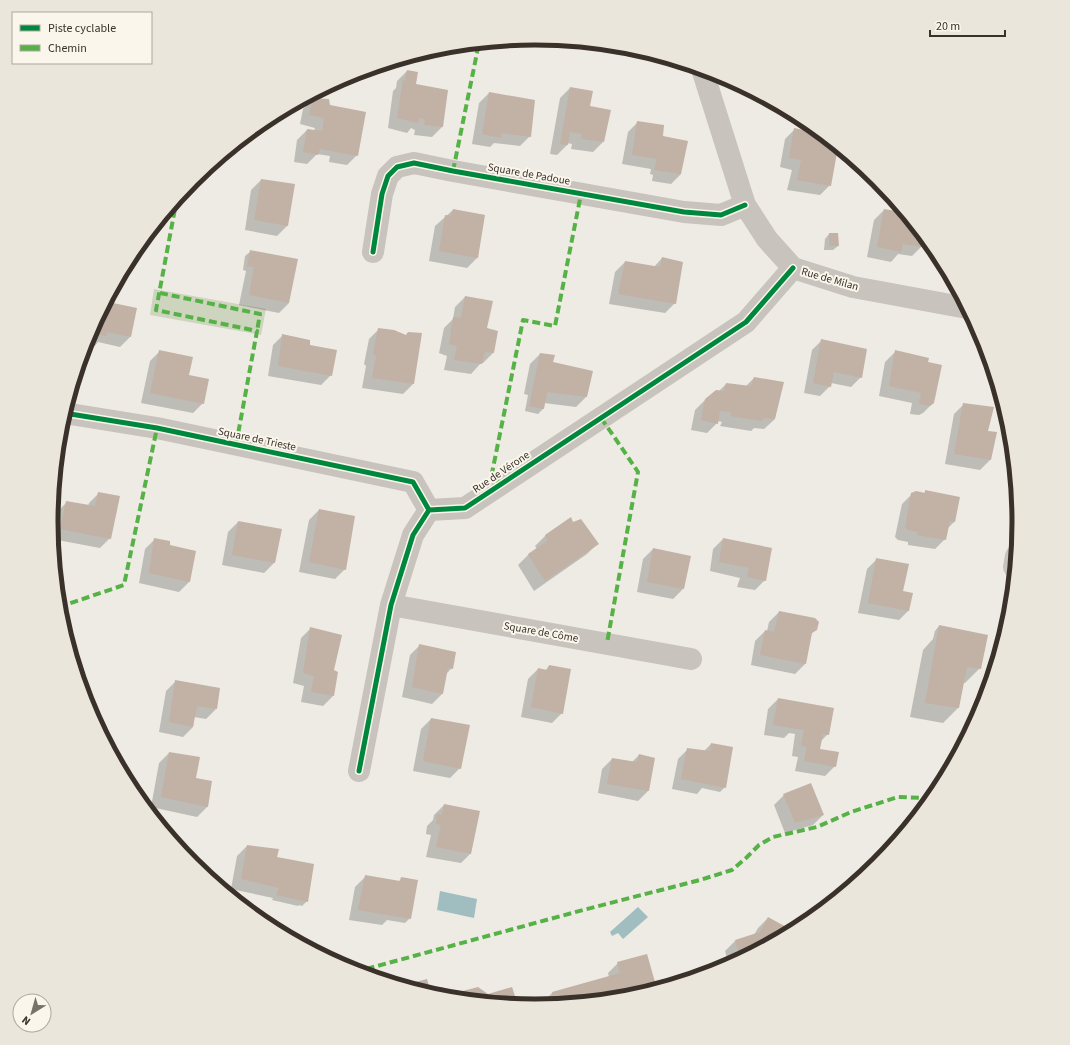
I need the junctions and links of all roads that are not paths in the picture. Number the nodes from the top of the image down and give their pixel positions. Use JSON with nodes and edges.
{"nodes":[{"id":1,"x":704,"y":76,"type":"edge"},
{"id":2,"x":745,"y":205,"type":"junction"},
{"id":3,"x":373,"y":252,"type":"dead end"},
{"id":4,"x":793,"y":268,"type":"junction"},
{"id":5,"x":961,"y":307,"type":"edge"},
{"id":6,"x":70,"y":414,"type":"edge"},
{"id":7,"x":429,"y":510,"type":"junction"},
{"id":8,"x":391,"y":605,"type":"junction"},
{"id":9,"x":691,"y":659,"type":"dead end"},
{"id":10,"x":359,"y":771,"type":"dead end"}],
"edges":[{"from":1,"to":2,"type":"street","name":"Rue de Milan"},
{"from":2,"to":3,"type":"street","name":"Square de Padoue"},
{"from":2,"to":4,"type":"street","name":"Rue de Milan"},
{"from":4,"to":5,"type":"street","name":"Rue de Milan"},
{"from":4,"to":7,"type":"street","name":"Rue de Vérone"},
{"from":6,"to":7,"type":"street","name":"Square de Trieste"},
{"from":7,"to":8,"type":"street"},
{"from":8,"to":9,"type":"street","name":"Square de Côme"},
{"from":8,"to":10,"type":"street"}]}
